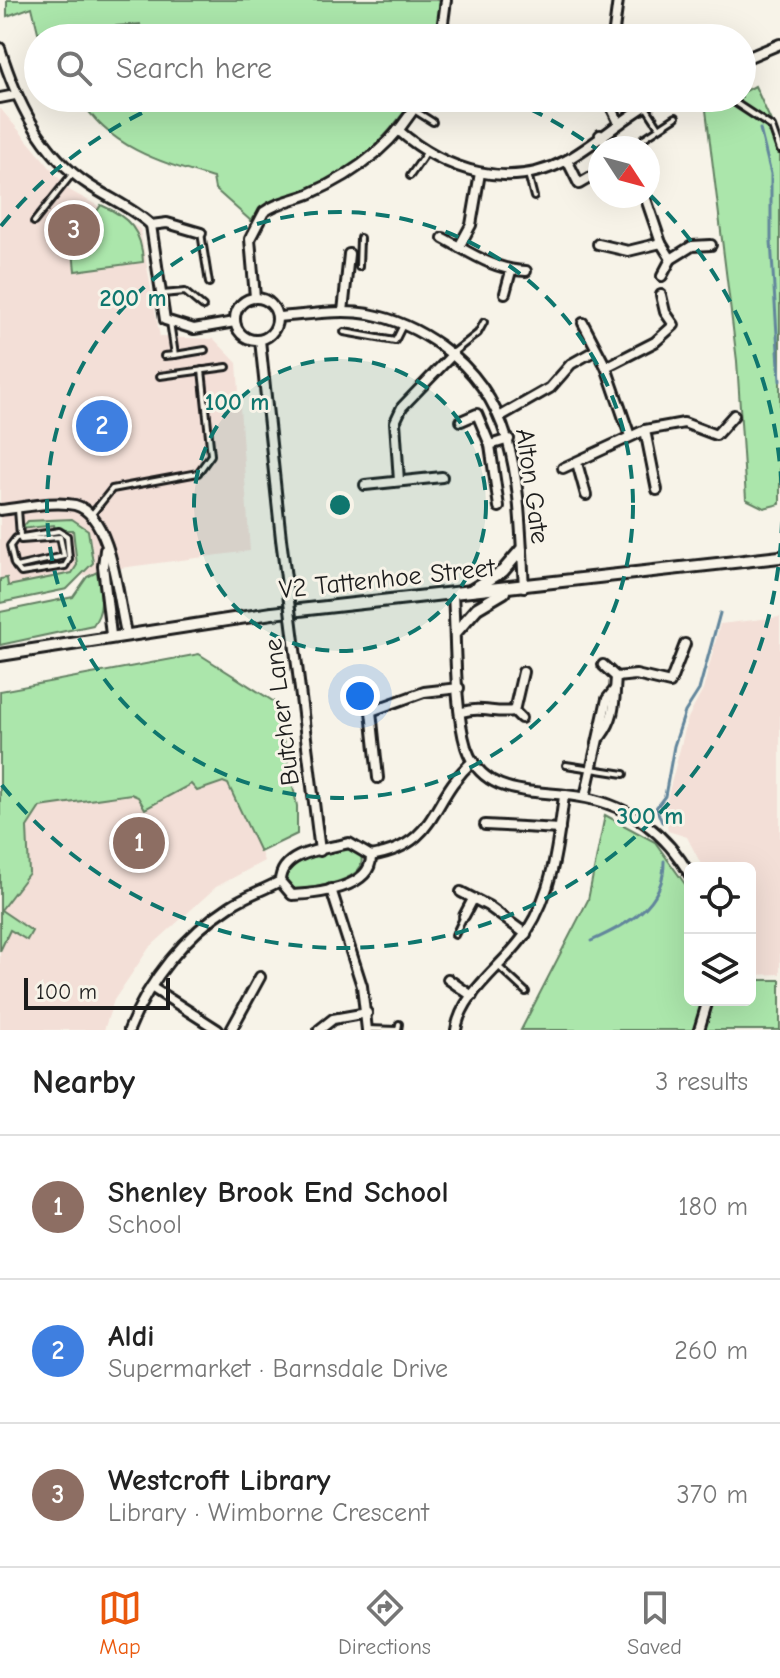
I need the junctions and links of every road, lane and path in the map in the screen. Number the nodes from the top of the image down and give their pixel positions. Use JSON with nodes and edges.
{"nodes":[{"id":1,"x":446,"y":0,"type":"edge"},
{"id":2,"x":618,"y":0,"type":"edge"},
{"id":3,"x":443,"y":24,"type":"edge"},
{"id":4,"x":615,"y":24,"type":"edge"},
{"id":5,"x":780,"y":44,"type":"edge"},
{"id":6,"x":0,"y":48,"type":"edge"},
{"id":7,"x":756,"y":54,"type":"edge"},
{"id":8,"x":2,"y":61,"type":"edge"},
{"id":9,"x":15,"y":95,"type":"junction"},
{"id":10,"x":0,"y":98,"type":"edge"},
{"id":11,"x":24,"y":111,"type":"edge"},
{"id":12,"x":25,"y":112,"type":"edge"},
{"id":13,"x":412,"y":112,"type":"edge"},
{"id":14,"x":417,"y":112,"type":"edge"},
{"id":15,"x":614,"y":112,"type":"edge"},
{"id":16,"x":633,"y":112,"type":"edge"},
{"id":17,"x":650,"y":112,"type":"edge"},
{"id":18,"x":749,"y":112,"type":"edge"},
{"id":19,"x":676,"y":117,"type":"dead end"},
{"id":20,"x":618,"y":121,"type":"junction"},
{"id":21,"x":433,"y":122,"type":"dead end"},
{"id":22,"x":660,"y":127,"type":"junction"},
{"id":23,"x":398,"y":130,"type":"junction"},
{"id":24,"x":600,"y":135,"type":"joint"},
{"id":25,"x":647,"y":136,"type":"edge"},
{"id":26,"x":780,"y":150,"type":"edge"},
{"id":27,"x":426,"y":153,"type":"junction"},
{"id":28,"x":567,"y":160,"type":"junction"},
{"id":29,"x":73,"y":173,"type":"junction"},
{"id":30,"x":480,"y":173,"type":"junction"},
{"id":31,"x":528,"y":174,"type":"junction"},
{"id":32,"x":410,"y":176,"type":"dead end"},
{"id":33,"x":588,"y":179,"type":"edge"},
{"id":34,"x":579,"y":184,"type":"junction"},
{"id":35,"x":568,"y":189,"type":"dead end"},
{"id":36,"x":534,"y":197,"type":"dead end"},
{"id":37,"x":649,"y":208,"type":"edge"},
{"id":38,"x":34,"y":222,"type":"dead end"},
{"id":39,"x":151,"y":225,"type":"junction"},
{"id":40,"x":201,"y":233,"type":"joint"},
{"id":41,"x":360,"y":238,"type":"dead end"},
{"id":42,"x":443,"y":238,"type":"dead end"},
{"id":43,"x":661,"y":243,"type":"junction"},
{"id":44,"x":598,"y":244,"type":"dead end"},
{"id":45,"x":711,"y":245,"type":"dead end"},
{"id":46,"x":459,"y":247,"type":"junction"},
{"id":47,"x":349,"y":254,"type":"dead end"},
{"id":48,"x":671,"y":259,"type":"junction"},
{"id":49,"x":348,"y":266,"type":"junction"},
{"id":50,"x":359,"y":267,"type":"joint"},
{"id":51,"x":511,"y":271,"type":"junction"},
{"id":52,"x":526,"y":271,"type":"dead end"},
{"id":53,"x":662,"y":276,"type":"dead end"},
{"id":54,"x":209,"y":283,"type":"dead end"},
{"id":55,"x":505,"y":293,"type":"dead end"},
{"id":56,"x":160,"y":294,"type":"junction"},
{"id":57,"x":661,"y":295,"type":"dead end"},
{"id":58,"x":255,"y":297,"type":"junction"},
{"id":59,"x":203,"y":307,"type":"dead end"},
{"id":60,"x":343,"y":312,"type":"junction"},
{"id":61,"x":278,"y":317,"type":"junction"},
{"id":62,"x":170,"y":322,"type":"junction"},
{"id":63,"x":235,"y":322,"type":"junction"},
{"id":64,"x":484,"y":322,"type":"dead end"},
{"id":65,"x":583,"y":323,"type":"dead end"},
{"id":66,"x":403,"y":324,"type":"junction"},
{"id":67,"x":344,"y":332,"type":"dead end"},
{"id":68,"x":260,"y":340,"type":"junction"},
{"id":69,"x":205,"y":350,"type":"dead end"},
{"id":70,"x":596,"y":350,"type":"junction"},
{"id":71,"x":453,"y":354,"type":"junction"},
{"id":72,"x":175,"y":355,"type":"junction"},
{"id":73,"x":164,"y":356,"type":"dead end"},
{"id":74,"x":227,"y":367,"type":"dead end"},
{"id":75,"x":606,"y":367,"type":"junction"},
{"id":76,"x":202,"y":370,"type":"junction"},
{"id":77,"x":160,"y":376,"type":"dead end"},
{"id":78,"x":734,"y":415,"type":"dead end"},
{"id":79,"x":501,"y":416,"type":"junction"},
{"id":80,"x":461,"y":421,"type":"dead end"},
{"id":81,"x":645,"y":430,"type":"junction"},
{"id":82,"x":630,"y":436,"type":"junction"},
{"id":83,"x":509,"y":439,"type":"junction"},
{"id":84,"x":490,"y":445,"type":"junction"},
{"id":85,"x":577,"y":463,"type":"junction"},
{"id":86,"x":563,"y":468,"type":"dead end"},
{"id":87,"x":442,"y":477,"type":"dead end"},
{"id":88,"x":399,"y":481,"type":"junction"},
{"id":89,"x":365,"y":485,"type":"dead end"},
{"id":90,"x":657,"y":490,"type":"dead end"},
{"id":91,"x":586,"y":495,"type":"dead end"},
{"id":92,"x":499,"y":507,"type":"dead end"},
{"id":93,"x":18,"y":509,"type":"junction"},
{"id":94,"x":0,"y":510,"type":"edge"},
{"id":95,"x":92,"y":514,"type":"junction"},
{"id":96,"x":20,"y":536,"type":"junction"},
{"id":97,"x":106,"y":546,"type":"junction"},
{"id":98,"x":521,"y":550,"type":"junction"},
{"id":99,"x":780,"y":557,"type":"edge"},
{"id":100,"x":524,"y":587,"type":"junction"},
{"id":101,"x":509,"y":589,"type":"junction"},
{"id":102,"x":459,"y":594,"type":"junction"},
{"id":103,"x":456,"y":632,"type":"junction"},
{"id":104,"x":126,"y":633,"type":"junction"},
{"id":105,"x":111,"y":635,"type":"junction"},
{"id":106,"x":685,"y":644,"type":"dead end"},
{"id":107,"x":0,"y":655,"type":"edge"},
{"id":108,"x":603,"y":665,"type":"dead end"},
{"id":109,"x":523,"y":672,"type":"dead end"},
{"id":110,"x":616,"y":677,"type":"junction"},
{"id":111,"x":459,"y":688,"type":"junction"},
{"id":112,"x":369,"y":695,"type":"dead end"},
{"id":113,"x":371,"y":711,"type":"junction"},
{"id":114,"x":514,"y":711,"type":"junction"},
{"id":115,"x":462,"y":712,"type":"junction"},
{"id":116,"x":521,"y":718,"type":"dead end"},
{"id":117,"x":473,"y":761,"type":"junction"},
{"id":118,"x":390,"y":762,"type":"dead end"},
{"id":119,"x":376,"y":764,"type":"junction"},
{"id":120,"x":566,"y":765,"type":"dead end"},
{"id":121,"x":591,"y":771,"type":"junction"},
{"id":122,"x":624,"y":774,"type":"dead end"},
{"id":123,"x":378,"y":778,"type":"dead end"},
{"id":124,"x":564,"y":796,"type":"junction"},
{"id":125,"x":585,"y":797,"type":"junction"},
{"id":126,"x":485,"y":825,"type":"dead end"},
{"id":127,"x":560,"y":829,"type":"junction"},
{"id":128,"x":320,"y":851,"type":"junction"},
{"id":129,"x":371,"y":856,"type":"junction"},
{"id":130,"x":684,"y":867,"type":"edge"},
{"id":131,"x":280,"y":881,"type":"junction"},
{"id":132,"x":331,"y":889,"type":"junction"},
{"id":133,"x":461,"y":892,"type":"dead end"},
{"id":134,"x":473,"y":899,"type":"junction"},
{"id":135,"x":464,"y":916,"type":"joint"},
{"id":136,"x":526,"y":934,"type":"junction"},
{"id":137,"x":455,"y":935,"type":"dead end"},
{"id":138,"x":499,"y":967,"type":"junction"},
{"id":139,"x":260,"y":977,"type":"dead end"},
{"id":140,"x":448,"y":979,"type":"dead end"},
{"id":141,"x":151,"y":987,"type":"junction"},
{"id":142,"x":526,"y":992,"type":"dead end"},
{"id":143,"x":472,"y":996,"type":"junction"},
{"id":144,"x":706,"y":1006,"type":"edge"},
{"id":145,"x":367,"y":1013,"type":"junction"},
{"id":146,"x":399,"y":1024,"type":"dead end"},
{"id":147,"x":367,"y":1029,"type":"edge"},
{"id":148,"x":129,"y":1030,"type":"edge"},
{"id":149,"x":218,"y":1030,"type":"edge"},
{"id":150,"x":231,"y":1030,"type":"edge"},
{"id":151,"x":319,"y":1030,"type":"edge"},
{"id":152,"x":456,"y":1030,"type":"edge"},
{"id":153,"x":699,"y":1030,"type":"edge"}],
"edges":[{"from":1,"to":3,"type":"street"},
{"from":2,"to":4,"type":"street"},
{"from":5,"to":7,"type":"street"},
{"from":6,"to":8,"type":"street"},
{"from":8,"to":9,"type":"street"},
{"from":9,"to":10,"type":"street"},
{"from":9,"to":11,"type":"street"},
{"from":12,"to":29,"type":"street"},
{"from":13,"to":23,"type":"street"},
{"from":14,"to":21,"type":"lane"},
{"from":15,"to":20,"type":"street"},
{"from":16,"to":20,"type":"street"},
{"from":17,"to":22,"type":"lane"},
{"from":18,"to":26,"type":"lane"},
{"from":19,"to":22,"type":"lane"},
{"from":20,"to":24,"type":"street"},
{"from":22,"to":25,"type":"lane"},
{"from":23,"to":27,"type":"street"},
{"from":23,"to":58,"type":"street"},
{"from":24,"to":28,"type":"street"},
{"from":27,"to":30,"type":"street"},
{"from":27,"to":32,"type":"lane"},
{"from":28,"to":31,"type":"street"},
{"from":28,"to":34,"type":"street"},
{"from":29,"to":38,"type":"lane"},
{"from":29,"to":39,"type":"street"},
{"from":30,"to":31,"type":"street"},
{"from":30,"to":46,"type":"street"},
{"from":31,"to":36,"type":"lane"},
{"from":33,"to":34,"type":"street"},
{"from":34,"to":35,"type":"street"},
{"from":37,"to":43,"type":"street"},
{"from":39,"to":40,"type":"street"},
{"from":39,"to":56,"type":"street"},
{"from":40,"to":54,"type":"lane"},
{"from":41,"to":50,"type":"lane"},
{"from":42,"to":46,"type":"street"},
{"from":43,"to":44,"type":"street"},
{"from":43,"to":48,"type":"street"},
{"from":45,"to":48,"type":"street"},
{"from":46,"to":51,"type":"street"},
{"from":47,"to":49,"type":"street"},
{"from":48,"to":53,"type":"street"},
{"from":49,"to":50,"type":"street"},
{"from":49,"to":60,"type":"street"},
{"from":51,"to":52,"type":"street"},
{"from":51,"to":55,"type":"street"},
{"from":56,"to":59,"type":"lane"},
{"from":56,"to":62,"type":"street"},
{"from":57,"to":75,"type":"street"},
{"from":58,"to":61,"type":"street"},
{"from":58,"to":63,"type":"street"},
{"from":60,"to":61,"type":"street","name":"Alton Gate"},
{"from":60,"to":66,"type":"street","name":"Alton Gate"},
{"from":61,"to":68,"type":"street"},
{"from":62,"to":63,"type":"street"},
{"from":62,"to":72,"type":"lane"},
{"from":63,"to":68,"type":"street"},
{"from":64,"to":71,"type":"lane"},
{"from":65,"to":70,"type":"street"},
{"from":66,"to":67,"type":"lane"},
{"from":66,"to":71,"type":"street","name":"Alton Gate"},
{"from":68,"to":128,"type":"street","name":"Butcher Lane","bridge":true},
{"from":69,"to":72,"type":"lane"},
{"from":70,"to":75,"type":"street"},
{"from":70,"to":79,"type":"street"},
{"from":71,"to":79,"type":"street","name":"Alton Gate"},
{"from":71,"to":88,"type":"street"},
{"from":72,"to":73,"type":"lane"},
{"from":74,"to":76,"type":"lane"},
{"from":75,"to":82,"type":"street"},
{"from":76,"to":77,"type":"lane"},
{"from":76,"to":95,"type":"lane"},
{"from":78,"to":81,"type":"street"},
{"from":79,"to":83,"type":"street","name":"Alton Gate"},
{"from":80,"to":84,"type":"street"},
{"from":81,"to":82,"type":"street"},
{"from":81,"to":90,"type":"street"},
{"from":82,"to":85,"type":"street"},
{"from":83,"to":84,"type":"street"},
{"from":83,"to":98,"type":"street","name":"Alton Gate"},
{"from":84,"to":92,"type":"street"},
{"from":85,"to":86,"type":"street"},
{"from":85,"to":91,"type":"street"},
{"from":87,"to":88,"type":"street"},
{"from":88,"to":89,"type":"street"},
{"from":93,"to":94,"type":"street"},
{"from":93,"to":95,"type":"street"},
{"from":93,"to":96,"type":"lane"},
{"from":95,"to":97,"type":"street"},
{"from":96,"to":96,"type":"lane"},
{"from":97,"to":104,"type":"street"},
{"from":97,"to":105,"type":"street"},
{"from":98,"to":100,"type":"street","name":"Alton Gate"},
{"from":98,"to":102,"type":"street"},
{"from":99,"to":100,"type":"street","name":"V2 Tattenhoe Street"},
{"from":100,"to":101,"type":"street","name":"V2 Tattenhoe Street"},
{"from":101,"to":102,"type":"street","name":"V2 Tattenhoe Street"},
{"from":101,"to":103,"type":"street"},
{"from":102,"to":103,"type":"street"},
{"from":102,"to":104,"type":"street","name":"V2 Tattenhoe Street"},
{"from":103,"to":111,"type":"street"},
{"from":104,"to":105,"type":"street","name":"V2 Tattenhoe Street"},
{"from":105,"to":107,"type":"street","name":"V2 Tattenhoe Street"},
{"from":106,"to":110,"type":"street"},
{"from":108,"to":110,"type":"street"},
{"from":109,"to":114,"type":"street"},
{"from":110,"to":121,"type":"street"},
{"from":111,"to":113,"type":"street"},
{"from":111,"to":115,"type":"street"},
{"from":112,"to":113,"type":"street"},
{"from":113,"to":119,"type":"street"},
{"from":114,"to":115,"type":"street"},
{"from":114,"to":116,"type":"street"},
{"from":115,"to":117,"type":"street"},
{"from":117,"to":124,"type":"street"},
{"from":117,"to":129,"type":"street"},
{"from":118,"to":119,"type":"street"},
{"from":119,"to":123,"type":"street"},
{"from":120,"to":121,"type":"lane"},
{"from":121,"to":122,"type":"lane"},
{"from":121,"to":125,"type":"street"},
{"from":124,"to":125,"type":"street"},
{"from":124,"to":127,"type":"street"},
{"from":125,"to":130,"type":"street"},
{"from":126,"to":127,"type":"street"},
{"from":127,"to":136,"type":"street"},
{"from":128,"to":129,"type":"street"},
{"from":128,"to":131,"type":"street"},
{"from":129,"to":132,"type":"street"},
{"from":131,"to":132,"type":"street"},
{"from":131,"to":141,"type":"street"},
{"from":132,"to":145,"type":"street"},
{"from":133,"to":134,"type":"street"},
{"from":134,"to":135,"type":"street"},
{"from":134,"to":136,"type":"street"},
{"from":135,"to":137,"type":"lane"},
{"from":136,"to":138,"type":"street"},
{"from":138,"to":142,"type":"lane"},
{"from":138,"to":143,"type":"street"},
{"from":139,"to":150,"type":"street"},
{"from":140,"to":143,"type":"street"},
{"from":141,"to":148,"type":"street"},
{"from":141,"to":149,"type":"street"},
{"from":143,"to":152,"type":"street"},
{"from":144,"to":153,"type":"street"},
{"from":145,"to":147,"type":"street"},
{"from":145,"to":151,"type":"street"},
{"from":146,"to":147,"type":"lane"}]}
